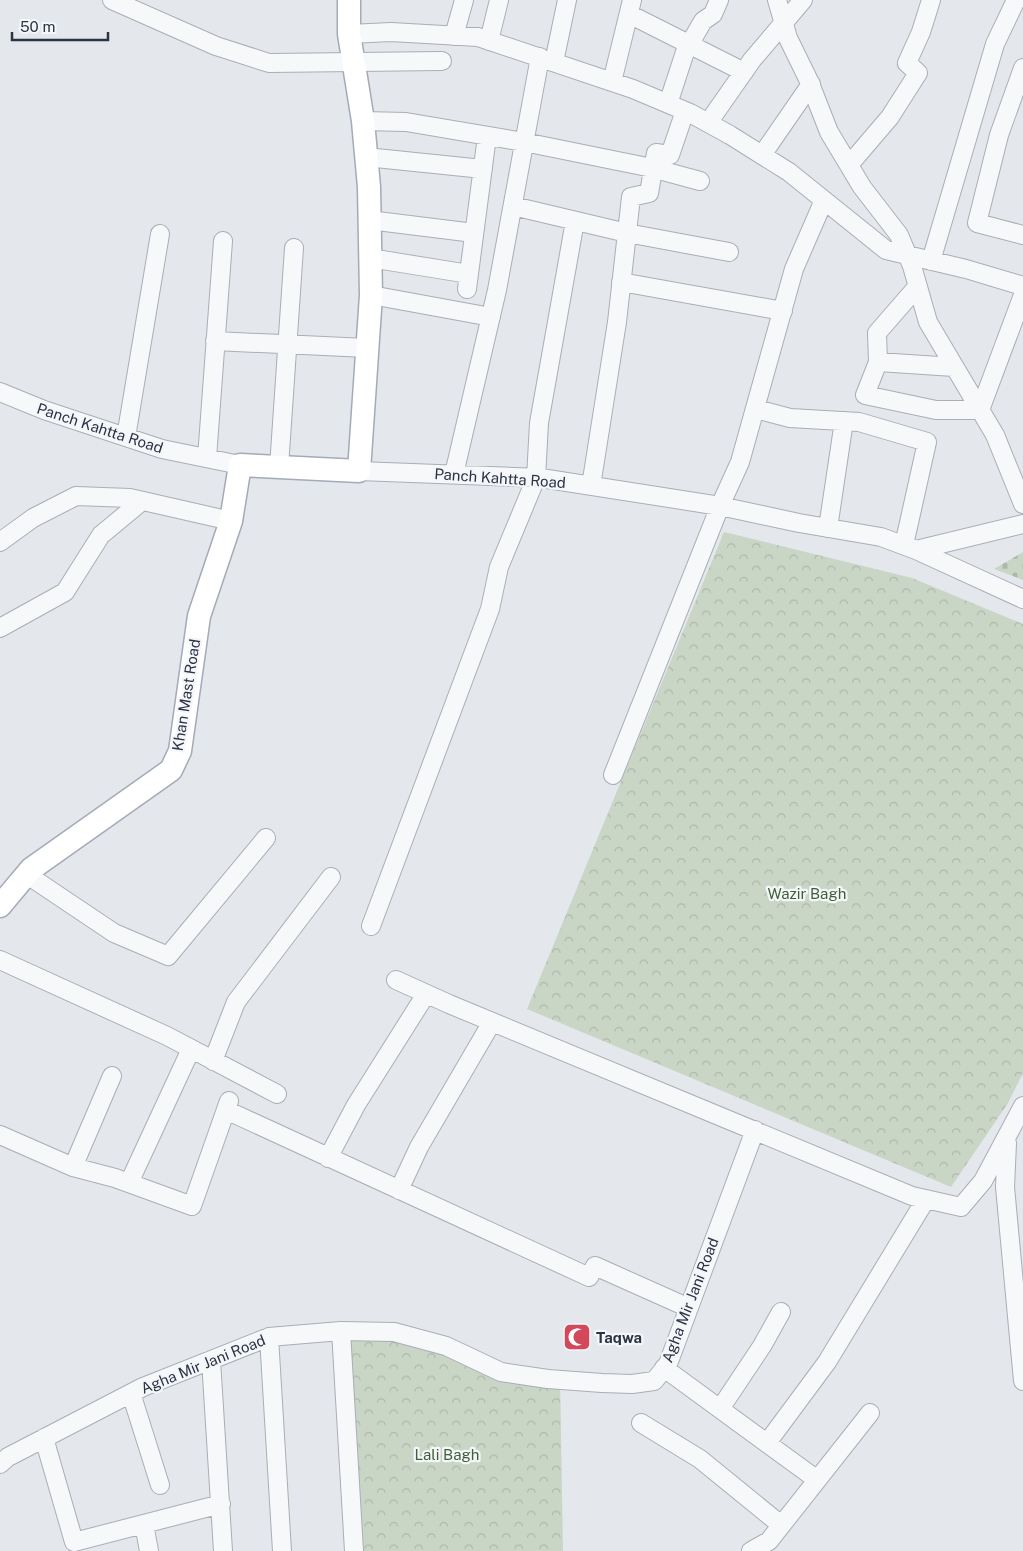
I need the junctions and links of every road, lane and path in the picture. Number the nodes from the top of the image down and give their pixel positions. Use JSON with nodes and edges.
{"nodes":[{"id":1,"x":112,"y":0,"type":"edge"},
{"id":2,"x":349,"y":0,"type":"edge"},
{"id":3,"x":464,"y":0,"type":"edge"},
{"id":4,"x":499,"y":0,"type":"edge"},
{"id":5,"x":567,"y":0,"type":"edge"},
{"id":6,"x":718,"y":0,"type":"edge"},
{"id":7,"x":777,"y":0,"type":"edge"},
{"id":8,"x":804,"y":0,"type":"edge"},
{"id":9,"x":932,"y":0,"type":"edge"},
{"id":10,"x":1016,"y":0,"type":"edge"},
{"id":11,"x":1023,"y":4,"type":"edge"},
{"id":12,"x":630,"y":7,"type":"edge"},
{"id":13,"x":784,"y":24,"type":"junction"},
{"id":14,"x":349,"y":34,"type":"junction"},
{"id":15,"x":454,"y":36,"type":"junction"},
{"id":16,"x":489,"y":41,"type":"junction"},
{"id":17,"x":690,"y":44,"type":"junction"},
{"id":18,"x":547,"y":60,"type":"junction"},
{"id":19,"x":442,"y":61,"type":"dead end"},
{"id":20,"x":353,"y":64,"type":"junction"},
{"id":21,"x":1023,"y":68,"type":"edge"},
{"id":22,"x":744,"y":72,"type":"junction"},
{"id":23,"x":612,"y":82,"type":"junction"},
{"id":24,"x":811,"y":84,"type":"junction"},
{"id":25,"x":668,"y":104,"type":"junction"},
{"id":26,"x":685,"y":111,"type":"junction"},
{"id":27,"x":363,"y":121,"type":"junction"},
{"id":28,"x":708,"y":123,"type":"junction"},
{"id":29,"x":487,"y":136,"type":"junction"},
{"id":30,"x":524,"y":142,"type":"junction"},
{"id":31,"x":762,"y":155,"type":"junction"},
{"id":32,"x":366,"y":157,"type":"junction"},
{"id":33,"x":849,"y":165,"type":"junction"},
{"id":34,"x":652,"y":168,"type":"junction"},
{"id":35,"x":483,"y":169,"type":"junction"},
{"id":36,"x":700,"y":181,"type":"dead end"},
{"id":37,"x":824,"y":200,"type":"junction"},
{"id":38,"x":513,"y":206,"type":"junction"},
{"id":39,"x":369,"y":220,"type":"junction"},
{"id":40,"x":575,"y":220,"type":"junction"},
{"id":41,"x":474,"y":232,"type":"junction"},
{"id":42,"x":627,"y":233,"type":"junction"},
{"id":43,"x":160,"y":234,"type":"dead end"},
{"id":44,"x":1023,"y":235,"type":"edge"},
{"id":45,"x":223,"y":242,"type":"dead end"},
{"id":46,"x":294,"y":248,"type":"dead end"},
{"id":47,"x":729,"y":252,"type":"dead end"},
{"id":48,"x":907,"y":256,"type":"junction"},
{"id":49,"x":370,"y":258,"type":"junction"},
{"id":50,"x":931,"y":261,"type":"junction"},
{"id":51,"x":621,"y":282,"type":"junction"},
{"id":52,"x":1023,"y":286,"type":"edge"},
{"id":53,"x":917,"y":287,"type":"junction"},
{"id":54,"x":371,"y":295,"type":"junction"},
{"id":55,"x":1023,"y":295,"type":"edge"},
{"id":56,"x":783,"y":310,"type":"junction"},
{"id":57,"x":491,"y":317,"type":"junction"},
{"id":58,"x":215,"y":341,"type":"junction"},
{"id":59,"x":287,"y":344,"type":"junction"},
{"id":60,"x":367,"y":348,"type":"junction"},
{"id":61,"x":878,"y":362,"type":"junction"},
{"id":62,"x":954,"y":367,"type":"junction"},
{"id":63,"x":0,"y":392,"type":"edge"},
{"id":64,"x":756,"y":409,"type":"junction"},
{"id":65,"x":980,"y":410,"type":"junction"},
{"id":66,"x":844,"y":421,"type":"junction"},
{"id":67,"x":126,"y":437,"type":"junction"},
{"id":68,"x":207,"y":458,"type":"junction"},
{"id":69,"x":240,"y":465,"type":"junction"},
{"id":70,"x":279,"y":467,"type":"junction"},
{"id":71,"x":359,"y":471,"type":"junction"},
{"id":72,"x":454,"y":474,"type":"junction"},
{"id":73,"x":536,"y":478,"type":"junction"},
{"id":74,"x":591,"y":486,"type":"junction"},
{"id":75,"x":142,"y":501,"type":"junction"},
{"id":76,"x":1023,"y":504,"type":"edge"},
{"id":77,"x":720,"y":506,"type":"junction"},
{"id":78,"x":231,"y":521,"type":"junction"},
{"id":79,"x":1023,"y":524,"type":"edge"},
{"id":80,"x":828,"y":528,"type":"junction"},
{"id":81,"x":0,"y":542,"type":"edge"},
{"id":82,"x":910,"y":548,"type":"junction"},
{"id":83,"x":1023,"y":599,"type":"edge"},
{"id":84,"x":0,"y":628,"type":"edge"},
{"id":85,"x":613,"y":775,"type":"dead end"},
{"id":86,"x":266,"y":838,"type":"dead end"},
{"id":87,"x":26,"y":874,"type":"junction"},
{"id":88,"x":331,"y":877,"type":"dead end"},
{"id":89,"x":0,"y":906,"type":"edge"},
{"id":90,"x":372,"y":926,"type":"dead end"},
{"id":91,"x":0,"y":960,"type":"edge"},
{"id":92,"x":396,"y":980,"type":"dead end"},
{"id":93,"x":426,"y":994,"type":"junction"},
{"id":94,"x":492,"y":1022,"type":"junction"},
{"id":95,"x":191,"y":1049,"type":"junction"},
{"id":96,"x":214,"y":1061,"type":"junction"},
{"id":97,"x":112,"y":1076,"type":"dead end"},
{"id":98,"x":277,"y":1094,"type":"dead end"},
{"id":99,"x":1023,"y":1106,"type":"edge"},
{"id":100,"x":754,"y":1130,"type":"junction"},
{"id":101,"x":0,"y":1135,"type":"edge"},
{"id":102,"x":1007,"y":1140,"type":"junction"},
{"id":103,"x":328,"y":1158,"type":"junction"},
{"id":104,"x":73,"y":1167,"type":"junction"},
{"id":105,"x":129,"y":1183,"type":"junction"},
{"id":106,"x":399,"y":1190,"type":"junction"},
{"id":107,"x":926,"y":1199,"type":"junction"},
{"id":108,"x":689,"y":1308,"type":"junction"},
{"id":109,"x":781,"y":1312,"type":"dead end"},
{"id":110,"x":341,"y":1331,"type":"junction"},
{"id":111,"x":269,"y":1336,"type":"junction"},
{"id":112,"x":1022,"y":1358,"type":"edge"},
{"id":113,"x":211,"y":1360,"type":"junction"},
{"id":114,"x":664,"y":1368,"type":"junction"},
{"id":115,"x":1023,"y":1381,"type":"edge"},
{"id":116,"x":131,"y":1393,"type":"junction"},
{"id":117,"x":720,"y":1409,"type":"junction"},
{"id":118,"x":870,"y":1413,"type":"dead end"},
{"id":119,"x":641,"y":1423,"type":"dead end"},
{"id":120,"x":44,"y":1438,"type":"junction"},
{"id":121,"x":767,"y":1443,"type":"junction"},
{"id":122,"x":0,"y":1464,"type":"edge"},
{"id":123,"x":816,"y":1479,"type":"junction"},
{"id":124,"x":160,"y":1485,"type":"dead end"},
{"id":125,"x":221,"y":1504,"type":"junction"},
{"id":126,"x":144,"y":1524,"type":"junction"},
{"id":127,"x":781,"y":1525,"type":"junction"},
{"id":128,"x":149,"y":1551,"type":"edge"},
{"id":129,"x":223,"y":1551,"type":"edge"},
{"id":130,"x":282,"y":1551,"type":"edge"},
{"id":131,"x":354,"y":1551,"type":"edge"},
{"id":132,"x":751,"y":1551,"type":"edge"}],
"edges":[{"from":1,"to":20,"type":"street"},
{"from":2,"to":14,"type":"main road"},
{"from":3,"to":15,"type":"street"},
{"from":4,"to":16,"type":"street"},
{"from":5,"to":18,"type":"street"},
{"from":6,"to":17,"type":"street"},
{"from":7,"to":13,"type":"street"},
{"from":8,"to":13,"type":"street"},
{"from":9,"to":33,"type":"street"},
{"from":10,"to":11,"type":"street"},
{"from":10,"to":50,"type":"street"},
{"from":12,"to":17,"type":"street"},
{"from":12,"to":23,"type":"street"},
{"from":13,"to":22,"type":"street"},
{"from":13,"to":24,"type":"street"},
{"from":14,"to":15,"type":"street"},
{"from":14,"to":20,"type":"main road"},
{"from":15,"to":16,"type":"street"},
{"from":16,"to":18,"type":"street"},
{"from":17,"to":22,"type":"street"},
{"from":17,"to":25,"type":"street"},
{"from":18,"to":23,"type":"street"},
{"from":18,"to":30,"type":"street"},
{"from":19,"to":20,"type":"street"},
{"from":20,"to":27,"type":"main road"},
{"from":21,"to":44,"type":"street"},
{"from":22,"to":28,"type":"street"},
{"from":23,"to":25,"type":"street"},
{"from":24,"to":31,"type":"street"},
{"from":24,"to":33,"type":"street"},
{"from":25,"to":26,"type":"street"},
{"from":26,"to":28,"type":"street"},
{"from":26,"to":34,"type":"street"},
{"from":27,"to":29,"type":"street"},
{"from":27,"to":32,"type":"main road"},
{"from":28,"to":31,"type":"street"},
{"from":29,"to":30,"type":"street"},
{"from":29,"to":35,"type":"street"},
{"from":30,"to":34,"type":"street"},
{"from":30,"to":38,"type":"street"},
{"from":31,"to":37,"type":"street"},
{"from":32,"to":35,"type":"street"},
{"from":32,"to":39,"type":"main road"},
{"from":33,"to":48,"type":"street"},
{"from":34,"to":36,"type":"street"},
{"from":34,"to":42,"type":"street"},
{"from":35,"to":41,"type":"street"},
{"from":37,"to":48,"type":"street"},
{"from":37,"to":56,"type":"street"},
{"from":38,"to":40,"type":"street"},
{"from":38,"to":57,"type":"street"},
{"from":39,"to":41,"type":"street"},
{"from":39,"to":49,"type":"main road"},
{"from":40,"to":42,"type":"street"},
{"from":40,"to":73,"type":"street"},
{"from":41,"to":49,"type":"street"},
{"from":42,"to":47,"type":"street"},
{"from":42,"to":51,"type":"street"},
{"from":43,"to":67,"type":"street"},
{"from":45,"to":58,"type":"street"},
{"from":46,"to":59,"type":"street"},
{"from":48,"to":50,"type":"street"},
{"from":48,"to":53,"type":"street"},
{"from":49,"to":54,"type":"main road"},
{"from":50,"to":52,"type":"street"},
{"from":51,"to":56,"type":"street"},
{"from":51,"to":74,"type":"street"},
{"from":53,"to":61,"type":"street"},
{"from":53,"to":62,"type":"street"},
{"from":54,"to":57,"type":"street"},
{"from":54,"to":60,"type":"main road"},
{"from":55,"to":65,"type":"street"},
{"from":56,"to":64,"type":"street"},
{"from":57,"to":72,"type":"street"},
{"from":58,"to":59,"type":"street"},
{"from":58,"to":68,"type":"street"},
{"from":59,"to":60,"type":"street"},
{"from":59,"to":70,"type":"street"},
{"from":60,"to":71,"type":"main road"},
{"from":61,"to":62,"type":"street"},
{"from":61,"to":65,"type":"street"},
{"from":62,"to":65,"type":"street"},
{"from":63,"to":67,"type":"street","name":"Panch Kahtta Road"},
{"from":64,"to":66,"type":"street"},
{"from":64,"to":77,"type":"street"},
{"from":65,"to":76,"type":"street"},
{"from":66,"to":80,"type":"street"},
{"from":66,"to":82,"type":"street"},
{"from":67,"to":68,"type":"street","name":"Panch Kahtta Road"},
{"from":68,"to":69,"type":"street","name":"Panch Kahtta Road"},
{"from":69,"to":70,"type":"main road","name":"Panch Kahtta Road"},
{"from":69,"to":78,"type":"main road","name":"Khan Mast Road"},
{"from":70,"to":71,"type":"main road","name":"Panch Kahtta Road"},
{"from":71,"to":72,"type":"street","name":"Panch Kahtta Road"},
{"from":72,"to":73,"type":"street","name":"Panch Kahtta Road"},
{"from":73,"to":74,"type":"street","name":"Panch Kahtta Road"},
{"from":73,"to":90,"type":"street"},
{"from":74,"to":77,"type":"street","name":"Panch Kahtta Road"},
{"from":75,"to":78,"type":"street"},
{"from":75,"to":81,"type":"street"},
{"from":75,"to":84,"type":"street"},
{"from":77,"to":80,"type":"street","name":"Panch Kahtta Road"},
{"from":77,"to":85,"type":"street"},
{"from":78,"to":87,"type":"main road","name":"Khan Mast Road"},
{"from":79,"to":82,"type":"street"},
{"from":80,"to":82,"type":"street","name":"Panch Kahtta Road"},
{"from":82,"to":83,"type":"street","name":"Panch Kahtta Road"},
{"from":86,"to":87,"type":"street"},
{"from":87,"to":89,"type":"main road","name":"Khan Mast Road"},
{"from":88,"to":96,"type":"street"},
{"from":91,"to":95,"type":"street"},
{"from":92,"to":93,"type":"street"},
{"from":93,"to":94,"type":"street"},
{"from":93,"to":103,"type":"street"},
{"from":94,"to":100,"type":"street"},
{"from":94,"to":106,"type":"street"},
{"from":95,"to":96,"type":"street"},
{"from":95,"to":105,"type":"street"},
{"from":96,"to":98,"type":"street"},
{"from":97,"to":104,"type":"street"},
{"from":99,"to":102,"type":"street"},
{"from":100,"to":107,"type":"street"},
{"from":100,"to":108,"type":"street","name":"Agha Mir Jani Road"},
{"from":101,"to":104,"type":"street"},
{"from":102,"to":107,"type":"street"},
{"from":102,"to":112,"type":"street"},
{"from":103,"to":105,"type":"street"},
{"from":103,"to":106,"type":"street"},
{"from":104,"to":105,"type":"street"},
{"from":106,"to":108,"type":"street"},
{"from":107,"to":121,"type":"street"},
{"from":108,"to":114,"type":"street","name":"Agha Mir Jani Road"},
{"from":109,"to":117,"type":"street"},
{"from":110,"to":111,"type":"street","name":"Agha Mir Jani Road"},
{"from":110,"to":114,"type":"street","name":"Agha Mir Jani Road"},
{"from":110,"to":131,"type":"street"},
{"from":111,"to":113,"type":"street","name":"Agha Mir Jani Road"},
{"from":111,"to":130,"type":"street"},
{"from":112,"to":115,"type":"street"},
{"from":113,"to":116,"type":"street","name":"Agha Mir Jani Road"},
{"from":113,"to":125,"type":"street"},
{"from":114,"to":117,"type":"street"},
{"from":116,"to":120,"type":"street","name":"Agha Mir Jani Road"},
{"from":116,"to":124,"type":"street"},
{"from":117,"to":121,"type":"street"},
{"from":118,"to":123,"type":"street"},
{"from":119,"to":127,"type":"street"},
{"from":120,"to":122,"type":"street","name":"Agha Mir Jani Road"},
{"from":120,"to":126,"type":"street"},
{"from":121,"to":123,"type":"street"},
{"from":123,"to":127,"type":"street"},
{"from":125,"to":126,"type":"street"},
{"from":125,"to":129,"type":"street"},
{"from":126,"to":128,"type":"street"},
{"from":127,"to":132,"type":"street"}]}
